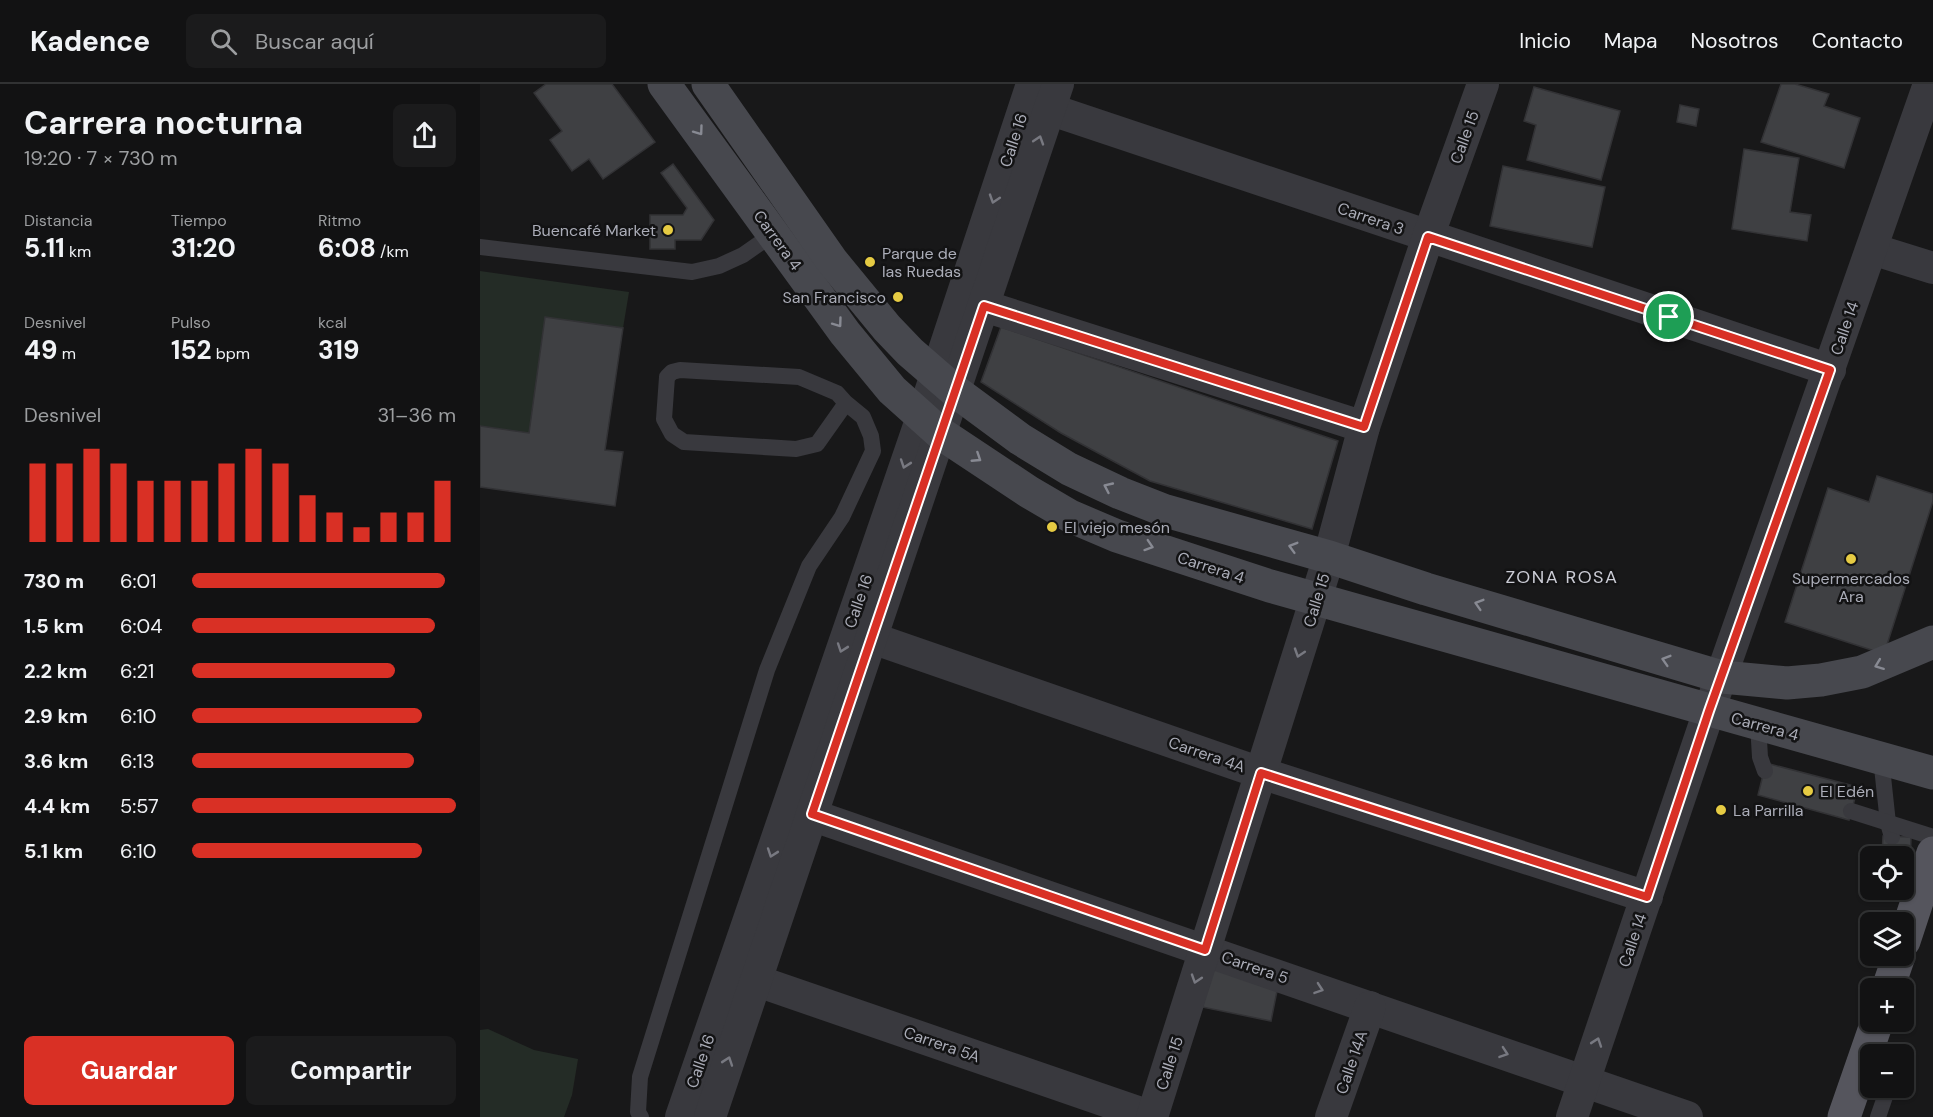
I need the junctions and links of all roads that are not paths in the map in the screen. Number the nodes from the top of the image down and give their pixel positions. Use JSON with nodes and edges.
{"nodes":[{"id":1,"x":664,"y":84,"type":"edge"},
{"id":2,"x":708,"y":84,"type":"edge"},
{"id":3,"x":1032,"y":84,"type":"edge"},
{"id":4,"x":1483,"y":84,"type":"edge"},
{"id":5,"x":1929,"y":84,"type":"edge"},
{"id":6,"x":1054,"y":97,"type":"edge"},
{"id":7,"x":800,"y":216,"type":"junction"},
{"id":8,"x":773,"y":234,"type":"junction"},
{"id":9,"x":1428,"y":237,"type":"junction"},
{"id":10,"x":822,"y":246,"type":"junction"},
{"id":11,"x":480,"y":247,"type":"edge"},
{"id":12,"x":1872,"y":249,"type":"junction"},
{"id":13,"x":794,"y":262,"type":"junction"},
{"id":14,"x":1933,"y":268,"type":"edge"},
{"id":15,"x":984,"y":306,"type":"junction"},
{"id":16,"x":1830,"y":370,"type":"junction"},
{"id":17,"x":945,"y":382,"type":"junction"},
{"id":18,"x":846,"y":403,"type":"junction"},
{"id":19,"x":931,"y":425,"type":"junction"},
{"id":20,"x":1364,"y":427,"type":"junction"},
{"id":21,"x":1329,"y":557,"type":"junction"},
{"id":22,"x":1316,"y":600,"type":"junction"},
{"id":23,"x":872,"y":638,"type":"junction"},
{"id":24,"x":1933,"y":642,"type":"edge"},
{"id":25,"x":1722,"y":677,"type":"junction"},
{"id":26,"x":1709,"y":711,"type":"junction"},
{"id":27,"x":1758,"y":724,"type":"junction"},
{"id":28,"x":1881,"y":758,"type":"junction"},
{"id":29,"x":1765,"y":771,"type":"dead end"},
{"id":30,"x":1261,"y":773,"type":"junction"},
{"id":31,"x":1933,"y":773,"type":"edge"},
{"id":32,"x":800,"y":810,"type":"junction"},
{"id":33,"x":1851,"y":811,"type":"dead end"},
{"id":34,"x":1890,"y":830,"type":"junction"},
{"id":35,"x":1933,"y":837,"type":"edge"},
{"id":36,"x":1933,"y":853,"type":"edge"},
{"id":37,"x":1914,"y":886,"type":"edge"},
{"id":38,"x":1647,"y":897,"type":"junction"},
{"id":39,"x":1205,"y":950,"type":"junction"},
{"id":40,"x":743,"y":976,"type":"junction"},
{"id":41,"x":1370,"y":1007,"type":"junction"},
{"id":42,"x":1584,"y":1081,"type":"junction"},
{"id":43,"x":1860,"y":1082,"type":"edge"},
{"id":44,"x":1885,"y":1098,"type":"edge"},
{"id":45,"x":640,"y":1117,"type":"edge"},
{"id":46,"x":681,"y":1117,"type":"edge"},
{"id":47,"x":710,"y":1117,"type":"edge"},
{"id":48,"x":1152,"y":1117,"type":"edge"},
{"id":49,"x":1331,"y":1117,"type":"edge"},
{"id":50,"x":1572,"y":1117,"type":"edge"},
{"id":51,"x":1687,"y":1117,"type":"edge"},
{"id":52,"x":1844,"y":1117,"type":"edge"},
{"id":53,"x":1878,"y":1117,"type":"edge"}],
"edges":[{"from":1,"to":8,"type":"main road","name":"Carrera 4","one_way":true},
{"from":2,"to":7,"type":"main road","name":"Carrera 4"},
{"from":3,"to":17,"type":"street","name":"Calle 16","one_way":true},
{"from":4,"to":9,"type":"street","name":"Calle 15"},
{"from":5,"to":12,"type":"street","name":"Calle 14"},
{"from":6,"to":9,"type":"street","name":"Carrera 3"},
{"from":15,"to":6,"type":"street","name":"Calle 16","one_way":true},
{"from":7,"to":8,"type":"lane"},
{"from":7,"to":10,"type":"main road","name":"Carrera 4"},
{"from":8,"to":11,"type":"lane"},
{"from":8,"to":13,"type":"main road","name":"Carrera 4"},
{"from":9,"to":16,"type":"street","name":"Carrera 3"},
{"from":9,"to":20,"type":"street","name":"Calle 15"},
{"from":10,"to":13,"type":"main road"},
{"from":10,"to":17,"type":"main road","name":"Carrera 4"},
{"from":12,"to":14,"type":"street"},
{"from":12,"to":16,"type":"street","name":"Calle 14"},
{"from":13,"to":19,"type":"main road","name":"Carrera 4","one_way":true},
{"from":15,"to":17,"type":"street","name":"Calle 16"},
{"from":15,"to":20,"type":"street"},
{"from":16,"to":25,"type":"street","name":"Calle 14"},
{"from":17,"to":19,"type":"street","name":"Calle 16"},
{"from":21,"to":17,"type":"main road","name":"Carrera 4","one_way":true},
{"from":18,"to":18,"type":"lane"},
{"from":18,"to":45,"type":"lane"},
{"from":19,"to":22,"type":"main road","name":"Carrera 4","one_way":true},
{"from":19,"to":23,"type":"street","name":"Calle 16"},
{"from":19,"to":32,"type":"street","name":"Calle 16","one_way":true},
{"from":20,"to":21,"type":"street","name":"Calle 15"},
{"from":21,"to":22,"type":"street","name":"Calle 15"},
{"from":25,"to":21,"type":"main road","name":"Carrera 4","one_way":true},
{"from":22,"to":26,"type":"main road","name":"Carrera 4"},
{"from":22,"to":30,"type":"street","name":"Calle 15","one_way":true},
{"from":23,"to":30,"type":"street","name":"Carrera 4A"},
{"from":23,"to":32,"type":"street","name":"Calle 16"},
{"from":24,"to":25,"type":"main road","name":"Carrera 4","one_way":true},
{"from":25,"to":26,"type":"street","name":"Calle 14"},
{"from":26,"to":27,"type":"main road","name":"Carrera 4"},
{"from":26,"to":38,"type":"street","name":"Calle 14"},
{"from":27,"to":28,"type":"main road","name":"Carrera 4"},
{"from":27,"to":29,"type":"lane"},
{"from":28,"to":31,"type":"main road","name":"Carrera 4"},
{"from":28,"to":34,"type":"lane"},
{"from":30,"to":38,"type":"street","name":"Carrera 4A"},
{"from":30,"to":39,"type":"street","name":"Calle 15"},
{"from":32,"to":39,"type":"street","name":"Carrera 5"},
{"from":32,"to":40,"type":"street","name":"Calle 16"},
{"from":33,"to":34,"type":"lane"},
{"from":34,"to":35,"type":"lane"},
{"from":36,"to":37,"type":"main road"},
{"from":42,"to":38,"type":"street","name":"Calle 14","one_way":true},
{"from":39,"to":41,"type":"street","name":"Carrera 5","one_way":true},
{"from":39,"to":48,"type":"street","name":"Calle 15","one_way":true},
{"from":40,"to":46,"type":"street","name":"Calle 16"},
{"from":47,"to":40,"type":"street","name":"Calle 16","one_way":true},
{"from":40,"to":48,"type":"street","name":"Carrera 5A"},
{"from":41,"to":42,"type":"street","name":"Carrera 5","one_way":true},
{"from":41,"to":49,"type":"street","name":"Calle 14A"},
{"from":42,"to":50,"type":"street","name":"Calle 14"},
{"from":42,"to":51,"type":"street","name":"Carrera 5"},
{"from":43,"to":52,"type":"main road"},
{"from":44,"to":53,"type":"lane"}]}
